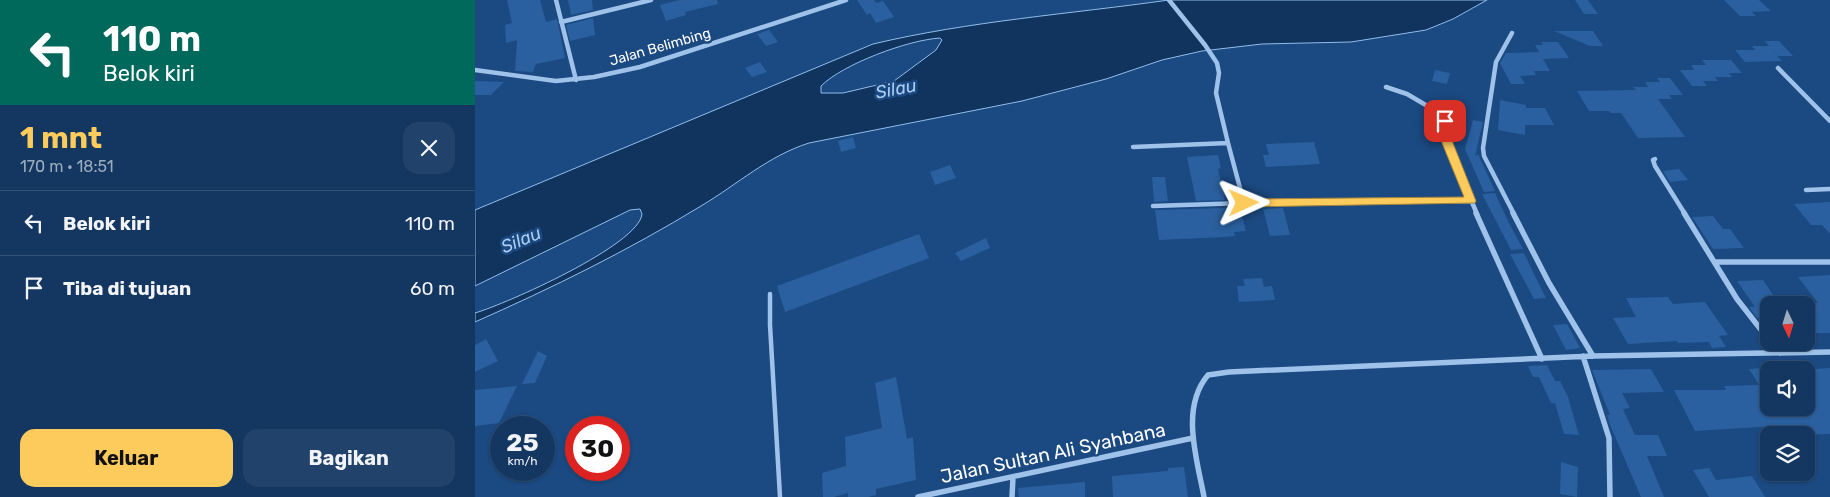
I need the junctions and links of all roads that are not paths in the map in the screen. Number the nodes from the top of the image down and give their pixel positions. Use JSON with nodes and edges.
{"nodes":[{"id":1,"x":556,"y":0,"type":"edge"},
{"id":2,"x":651,"y":0,"type":"edge"},
{"id":3,"x":846,"y":0,"type":"edge"},
{"id":4,"x":1169,"y":0,"type":"edge"},
{"id":5,"x":561,"y":22,"type":"junction"},
{"id":6,"x":1512,"y":33,"type":"dead end"},
{"id":7,"x":1779,"y":68,"type":"dead end"},
{"id":8,"x":475,"y":70,"type":"edge"},
{"id":9,"x":577,"y":80,"type":"junction"},
{"id":10,"x":1386,"y":87,"type":"dead end"},
{"id":11,"x":1830,"y":121,"type":"edge"},
{"id":12,"x":1228,"y":143,"type":"junction"},
{"id":13,"x":1133,"y":147,"type":"dead end"},
{"id":14,"x":1655,"y":159,"type":"dead end"},
{"id":15,"x":1830,"y":189,"type":"edge"},
{"id":16,"x":1806,"y":190,"type":"dead end"},
{"id":17,"x":1471,"y":201,"type":"junction"},
{"id":18,"x":1244,"y":203,"type":"junction"},
{"id":19,"x":1153,"y":206,"type":"dead end"},
{"id":20,"x":1715,"y":262,"type":"junction"},
{"id":21,"x":1830,"y":262,"type":"edge"},
{"id":22,"x":770,"y":294,"type":"dead end"},
{"id":23,"x":1760,"y":328,"type":"edge"},
{"id":24,"x":1830,"y":352,"type":"edge"},
{"id":25,"x":1780,"y":353,"type":"joint"},
{"id":26,"x":1583,"y":356,"type":"junction"},
{"id":27,"x":1593,"y":356,"type":"junction"},
{"id":28,"x":1542,"y":359,"type":"junction"},
{"id":29,"x":1193,"y":438,"type":"junction"},
{"id":30,"x":1013,"y":477,"type":"junction"},
{"id":31,"x":780,"y":497,"type":"edge"},
{"id":32,"x":918,"y":497,"type":"edge"},
{"id":33,"x":1012,"y":497,"type":"edge"},
{"id":34,"x":1204,"y":497,"type":"edge"},
{"id":35,"x":1610,"y":497,"type":"edge"}],
"edges":[{"from":1,"to":5,"type":"street"},
{"from":2,"to":5,"type":"street"},
{"from":3,"to":9,"type":"street","name":"Jalan Belimbing"},
{"from":4,"to":12,"type":"street"},
{"from":5,"to":9,"type":"street"},
{"from":6,"to":27,"type":"street"},
{"from":7,"to":11,"type":"street"},
{"from":8,"to":9,"type":"street","name":"Jalan Belimbing"},
{"from":10,"to":17,"type":"street"},
{"from":12,"to":13,"type":"street"},
{"from":12,"to":18,"type":"street"},
{"from":14,"to":20,"type":"street"},
{"from":15,"to":16,"type":"street"},
{"from":17,"to":18,"type":"street"},
{"from":17,"to":28,"type":"street"},
{"from":18,"to":19,"type":"street"},
{"from":20,"to":21,"type":"street"},
{"from":20,"to":23,"type":"street"},
{"from":22,"to":31,"type":"lane"},
{"from":24,"to":25,"type":"street"},
{"from":25,"to":27,"type":"street"},
{"from":26,"to":27,"type":"street"},
{"from":26,"to":28,"type":"street"},
{"from":26,"to":35,"type":"street"},
{"from":28,"to":29,"type":"street"},
{"from":29,"to":30,"type":"street","name":"Jalan Sultan Ali Syahbana"},
{"from":29,"to":34,"type":"street"},
{"from":30,"to":32,"type":"street","name":"Jalan Sultan Ali Syahbana"},
{"from":30,"to":33,"type":"street"}]}
